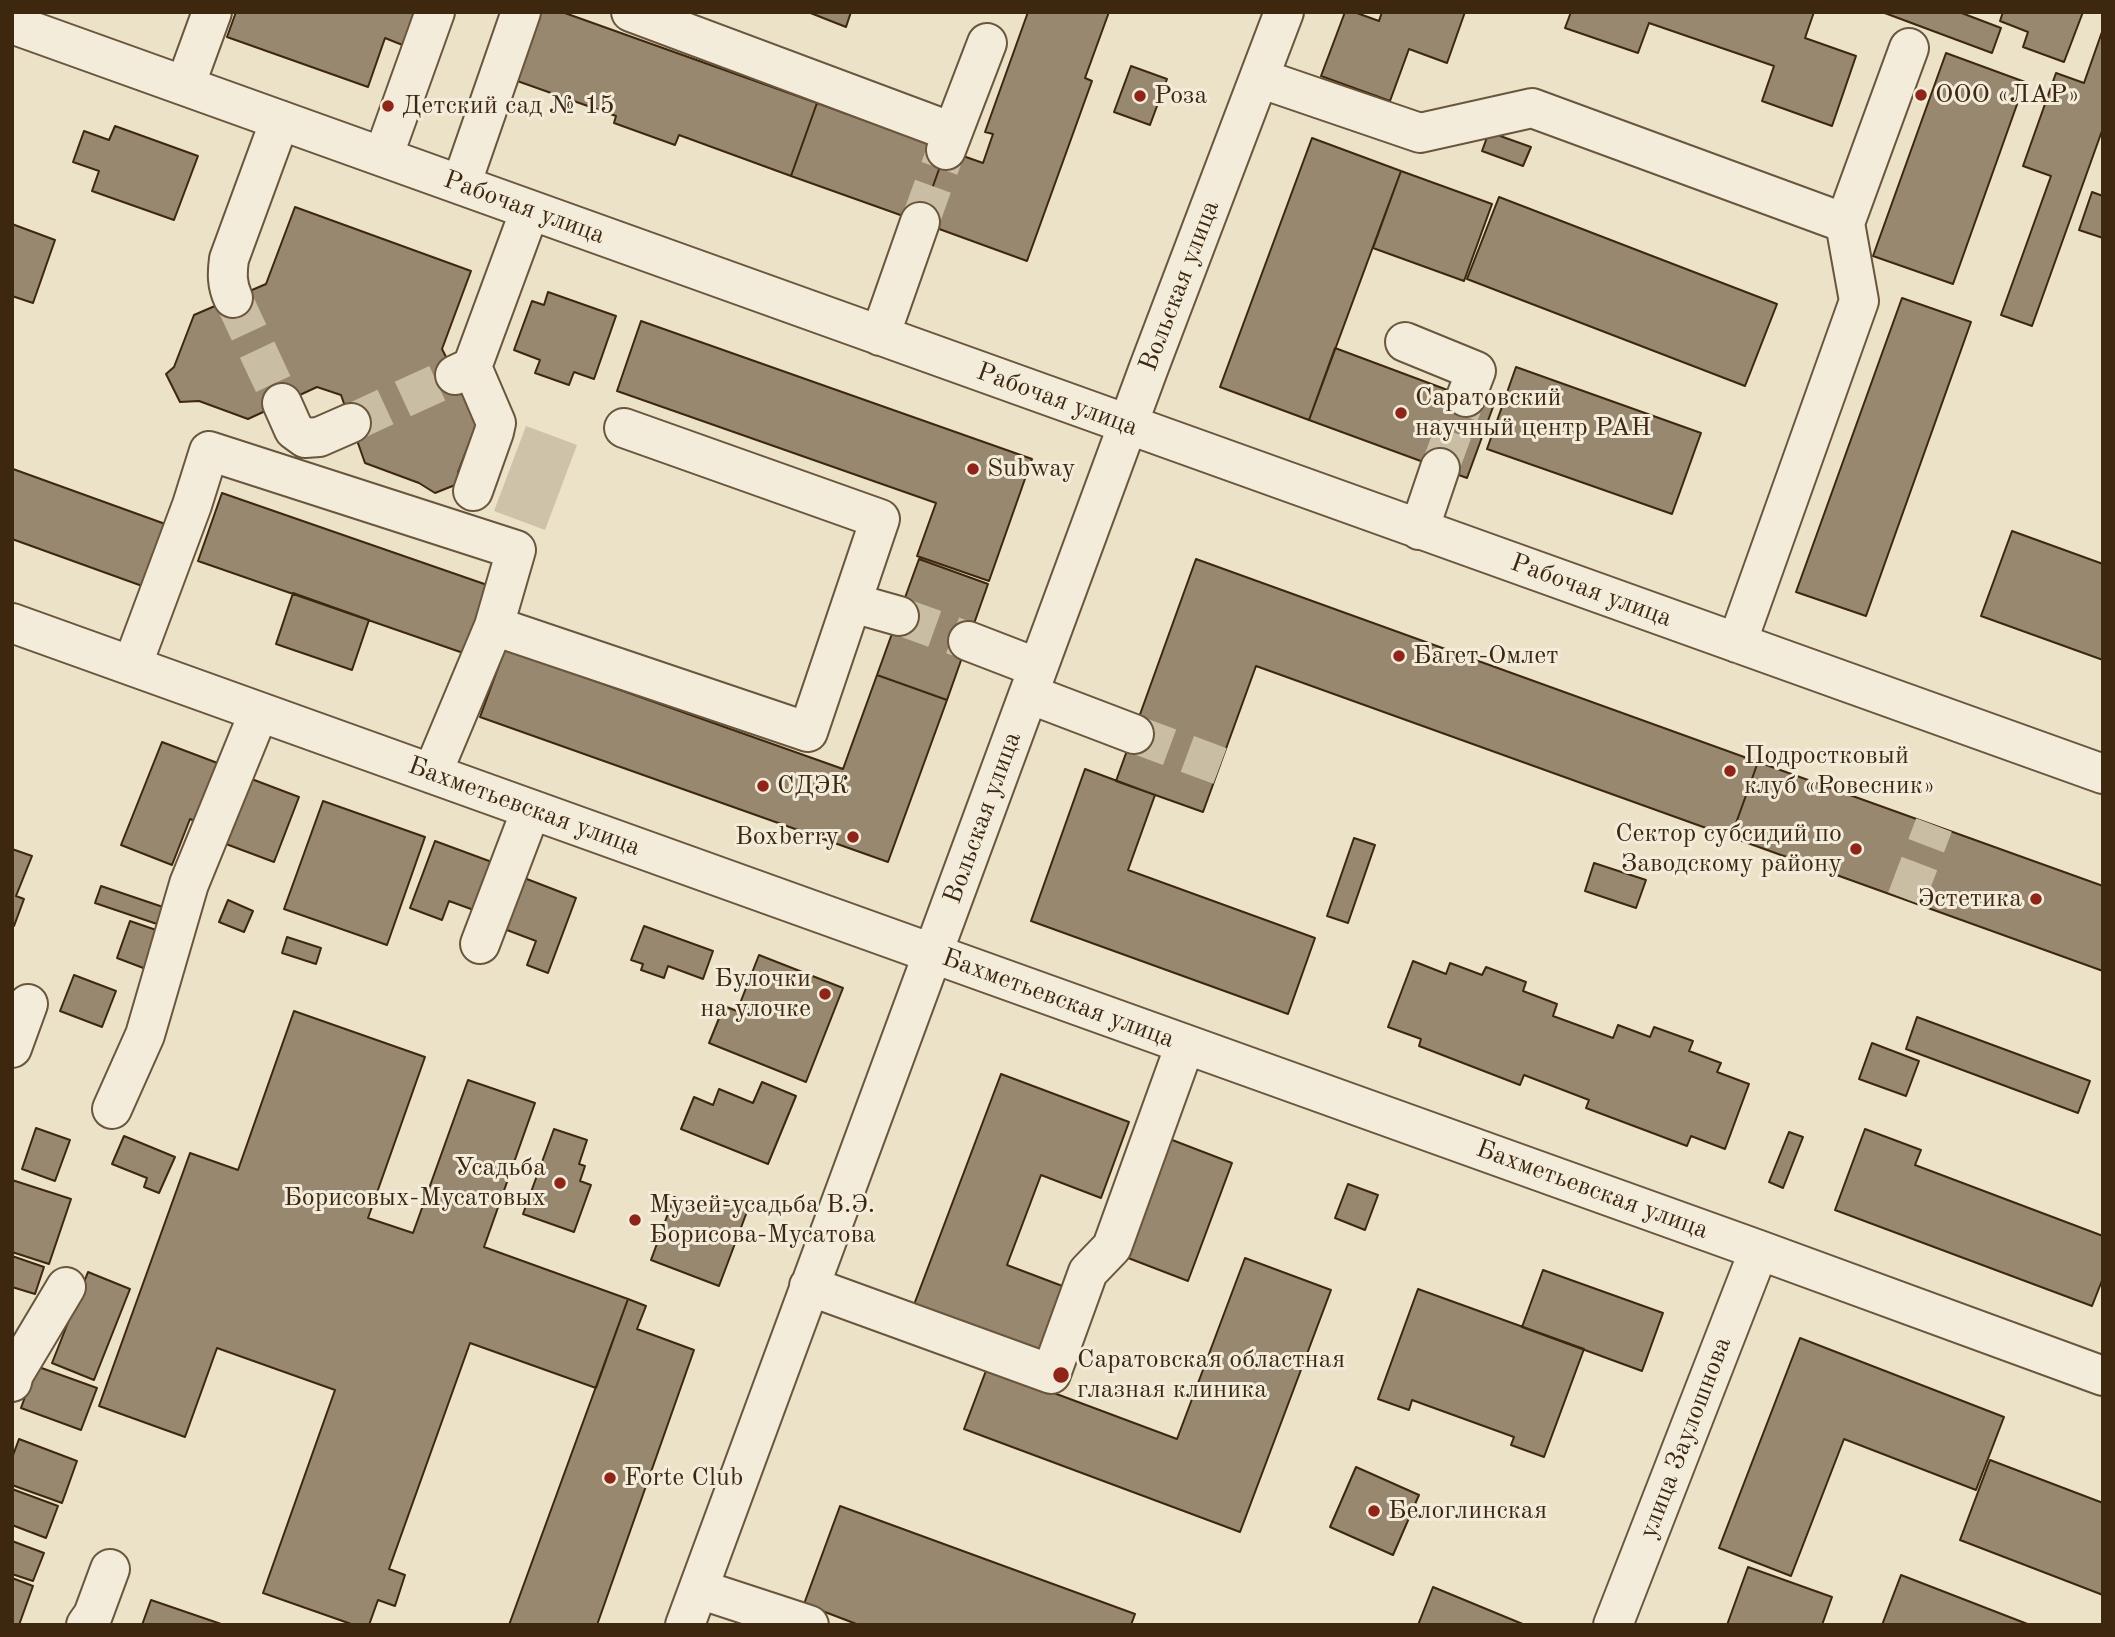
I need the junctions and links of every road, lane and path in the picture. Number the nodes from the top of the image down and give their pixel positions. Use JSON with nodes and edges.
{"nodes":[{"id":1,"x":184,"y":12,"type":"edge"},
{"id":2,"x":212,"y":12,"type":"edge"},
{"id":3,"x":435,"y":12,"type":"edge"},
{"id":4,"x":520,"y":12,"type":"edge"},
{"id":5,"x":631,"y":12,"type":"edge"},
{"id":6,"x":1284,"y":12,"type":"edge"},
{"id":7,"x":12,"y":24,"type":"edge"},
{"id":8,"x":987,"y":43,"type":"dead end"},
{"id":9,"x":1909,"y":48,"type":"dead end"},
{"id":10,"x":1259,"y":78,"type":"junction"},
{"id":11,"x":172,"y":82,"type":"junction"},
{"id":12,"x":281,"y":120,"type":"junction"},
{"id":13,"x":383,"y":157,"type":"junction"},
{"id":14,"x":461,"y":185,"type":"junction"},
{"id":15,"x":530,"y":210,"type":"junction"},
{"id":16,"x":920,"y":222,"type":"tunnel mouth"},
{"id":17,"x":1845,"y":223,"type":"junction"},
{"id":18,"x":233,"y":298,"type":"tunnel mouth"},
{"id":19,"x":880,"y":336,"type":"junction"},
{"id":20,"x":1405,"y":342,"type":"dead end"},
{"id":21,"x":1466,"y":397,"type":"tunnel mouth"},
{"id":22,"x":282,"y":403,"type":"tunnel mouth"},
{"id":23,"x":351,"y":423,"type":"tunnel mouth"},
{"id":24,"x":1128,"y":425,"type":"junction"},
{"id":25,"x":624,"y":428,"type":"dead end"},
{"id":26,"x":1440,"y":468,"type":"tunnel mouth"},
{"id":27,"x":473,"y":491,"type":"dead end"},
{"id":28,"x":1419,"y":530,"type":"junction"},
{"id":29,"x":853,"y":603,"type":"junction"},
{"id":30,"x":899,"y":616,"type":"tunnel mouth"},
{"id":31,"x":12,"y":623,"type":"edge"},
{"id":32,"x":494,"y":626,"type":"junction"},
{"id":33,"x":968,"y":641,"type":"tunnel mouth"},
{"id":34,"x":1737,"y":643,"type":"junction"},
{"id":35,"x":132,"y":666,"type":"junction"},
{"id":36,"x":1033,"y":681,"type":"junction"},
{"id":37,"x":259,"y":712,"type":"junction"},
{"id":38,"x":1133,"y":734,"type":"tunnel mouth"},
{"id":39,"x":432,"y":774,"type":"junction"},
{"id":40,"x":2103,"y":774,"type":"edge"},
{"id":41,"x":531,"y":810,"type":"junction"},
{"id":42,"x":480,"y":944,"type":"dead end"},
{"id":43,"x":932,"y":953,"type":"junction"},
{"id":44,"x":28,"y":1004,"type":"dead end"},
{"id":45,"x":1185,"y":1045,"type":"junction"},
{"id":46,"x":12,"y":1048,"type":"edge"},
{"id":47,"x":112,"y":1109,"type":"dead end"},
{"id":48,"x":1759,"y":1250,"type":"junction"},
{"id":49,"x":809,"y":1286,"type":"junction"},
{"id":50,"x":66,"y":1287,"type":"dead end"},
{"id":51,"x":2103,"y":1376,"type":"edge"},
{"id":52,"x":12,"y":1382,"type":"edge"},
{"id":53,"x":699,"y":1589,"type":"junction"},
{"id":54,"x":86,"y":1625,"type":"edge"},
{"id":55,"x":104,"y":1625,"type":"edge"},
{"id":56,"x":685,"y":1625,"type":"edge"},
{"id":57,"x":809,"y":1625,"type":"edge"},
{"id":58,"x":1613,"y":1625,"type":"edge"}],
"edges":[{"from":1,"to":11,"type":"street"},
{"from":2,"to":11,"type":"street"},
{"from":3,"to":13,"type":"street"},
{"from":4,"to":14,"type":"street"},
{"from":5,"to":8,"type":"street"},
{"from":6,"to":10,"type":"street","name":"Вольская улица"},
{"from":7,"to":11,"type":"street","name":"Рабочая улица"},
{"from":9,"to":17,"type":"street"},
{"from":10,"to":17,"type":"street"},
{"from":10,"to":24,"type":"street","name":"Вольская улица"},
{"from":11,"to":12,"type":"street","name":"Рабочая улица"},
{"from":12,"to":13,"type":"street","name":"Рабочая улица"},
{"from":12,"to":18,"type":"street"},
{"from":13,"to":14,"type":"street","name":"Рабочая улица"},
{"from":14,"to":15,"type":"street","name":"Рабочая улица"},
{"from":15,"to":19,"type":"street","name":"Рабочая улица"},
{"from":15,"to":27,"type":"street"},
{"from":16,"to":19,"type":"street"},
{"from":17,"to":34,"type":"street"},
{"from":19,"to":24,"type":"street","name":"Рабочая улица"},
{"from":20,"to":21,"type":"street"},
{"from":22,"to":23,"type":"street"},
{"from":24,"to":28,"type":"street","name":"Рабочая улица"},
{"from":24,"to":36,"type":"street","name":"Вольская улица"},
{"from":25,"to":29,"type":"street"},
{"from":26,"to":28,"type":"street"},
{"from":28,"to":34,"type":"street","name":"Рабочая улица"},
{"from":29,"to":30,"type":"street"},
{"from":29,"to":32,"type":"street"},
{"from":31,"to":35,"type":"street","name":"Бахметьевская улица"},
{"from":32,"to":35,"type":"street"},
{"from":32,"to":39,"type":"street"},
{"from":33,"to":36,"type":"street"},
{"from":34,"to":40,"type":"street","name":"Рабочая улица"},
{"from":35,"to":37,"type":"street","name":"Бахметьевская улица"},
{"from":36,"to":38,"type":"street"},
{"from":36,"to":43,"type":"street","name":"Вольская улица"},
{"from":37,"to":39,"type":"street","name":"Бахметьевская улица"},
{"from":37,"to":47,"type":"street"},
{"from":39,"to":41,"type":"street","name":"Бахметьевская улица"},
{"from":41,"to":42,"type":"street"},
{"from":41,"to":43,"type":"street","name":"Бахметьевская улица"},
{"from":43,"to":45,"type":"street","name":"Бахметьевская улица"},
{"from":43,"to":49,"type":"street","name":"Вольская улица"},
{"from":44,"to":46,"type":"street"},
{"from":45,"to":48,"type":"street","name":"Бахметьевская улица"},
{"from":45,"to":49,"type":"street"},
{"from":48,"to":51,"type":"street","name":"Бахметьевская улица"},
{"from":48,"to":58,"type":"street","name":"улица Заулошнова"},
{"from":49,"to":53,"type":"street","name":"Вольская улица"},
{"from":50,"to":52,"type":"street"},
{"from":53,"to":56,"type":"street","name":"Вольская улица"},
{"from":53,"to":57,"type":"street"},
{"from":54,"to":55,"type":"street"}]}
